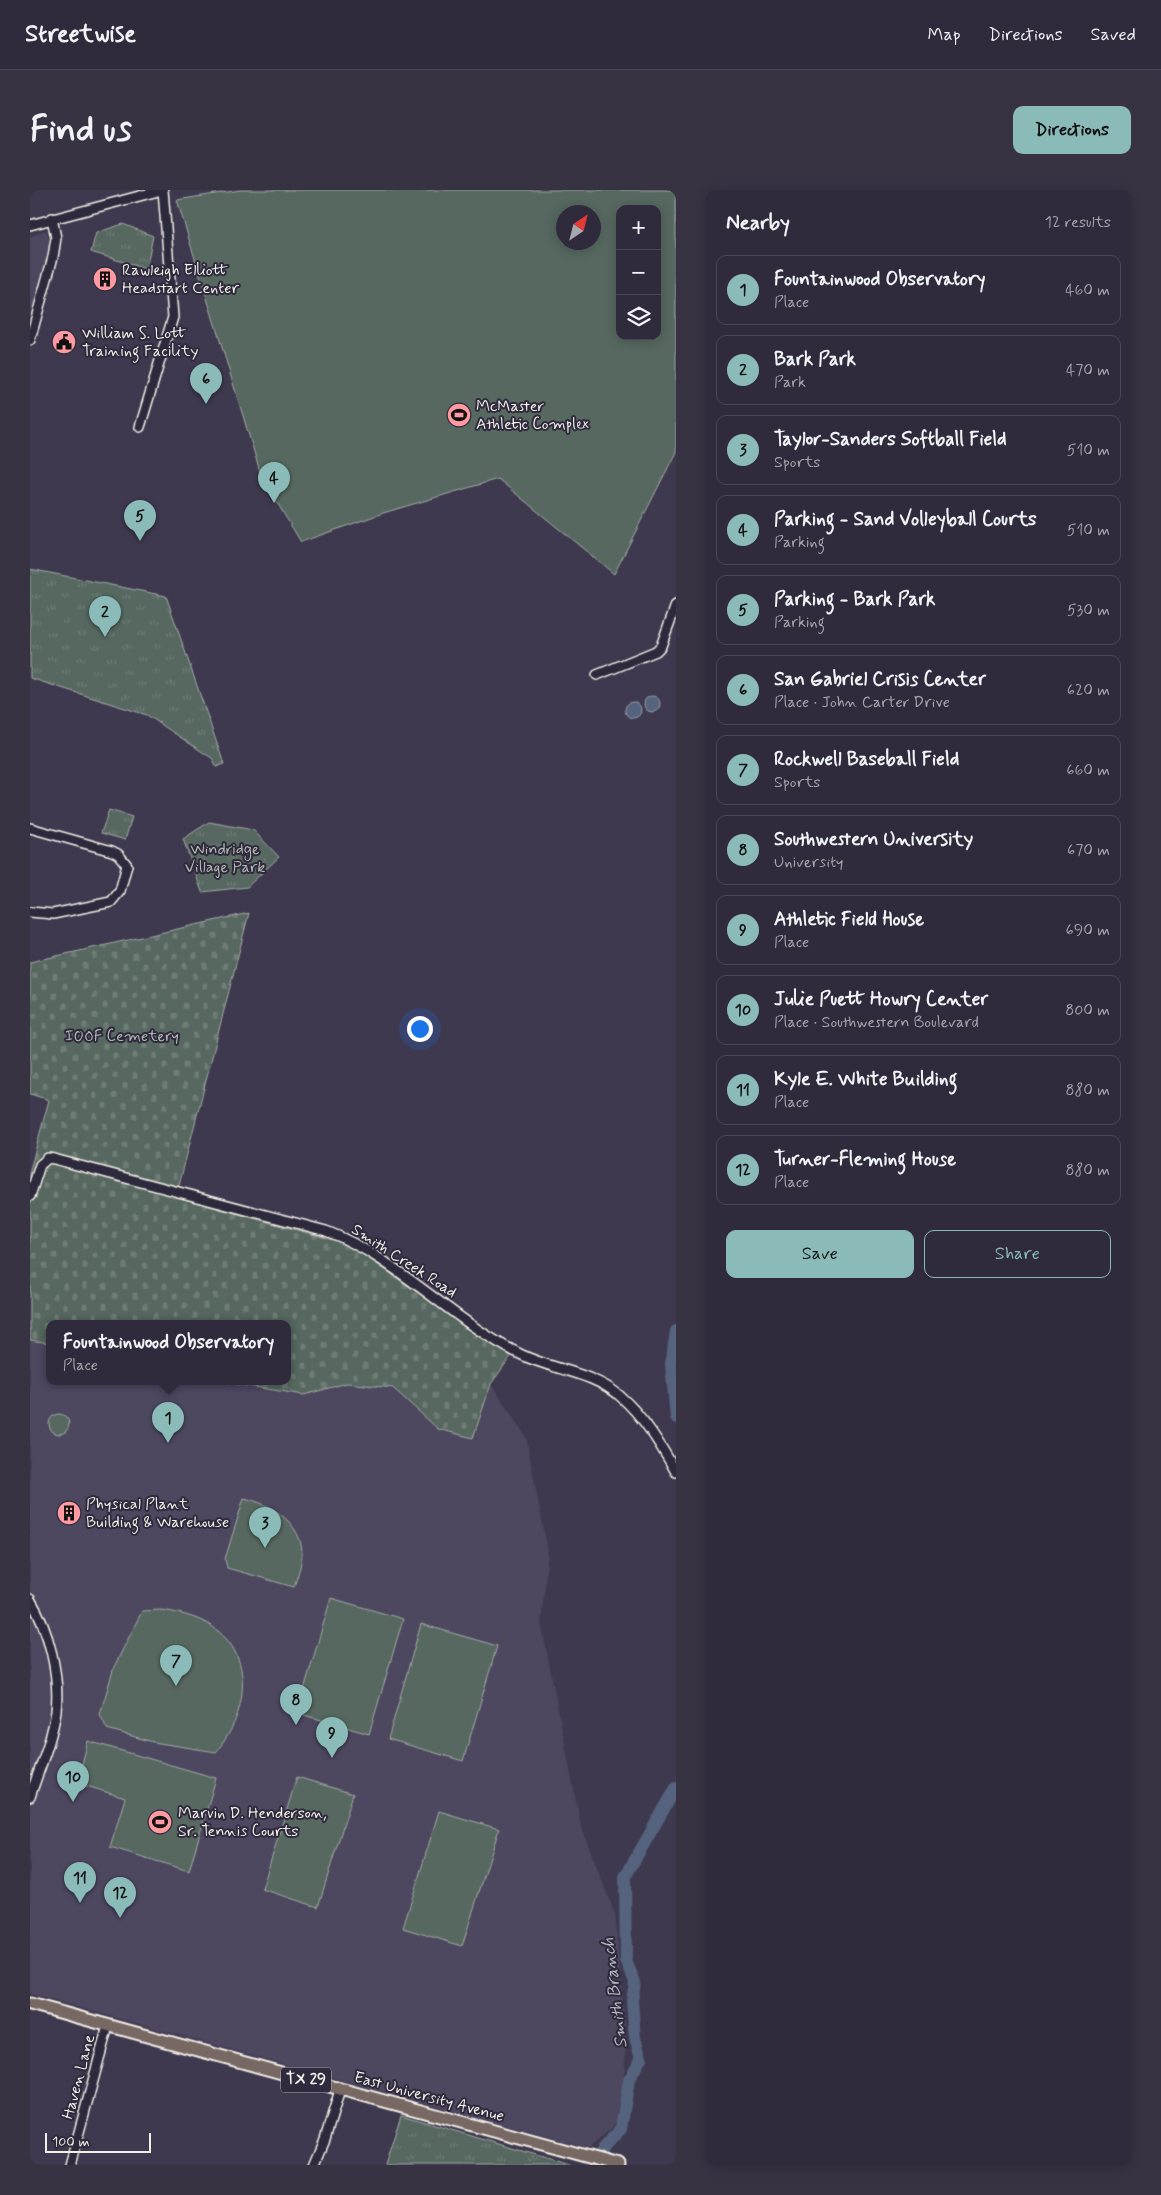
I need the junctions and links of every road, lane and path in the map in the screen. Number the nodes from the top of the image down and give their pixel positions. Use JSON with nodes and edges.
{"nodes":[{"id":1,"x":162,"y":190,"type":"edge"},
{"id":2,"x":52,"y":218,"type":"junction"},
{"id":3,"x":30,"y":224,"type":"edge"},
{"id":4,"x":30,"y":340,"type":"edge"},
{"id":5,"x":140,"y":427,"type":"dead end"},
{"id":6,"x":676,"y":605,"type":"edge"},
{"id":7,"x":597,"y":675,"type":"dead end"},
{"id":8,"x":30,"y":828,"type":"edge"},
{"id":9,"x":30,"y":912,"type":"edge"},
{"id":10,"x":30,"y":1196,"type":"edge"},
{"id":11,"x":676,"y":1472,"type":"edge"},
{"id":12,"x":30,"y":1599,"type":"edge"},
{"id":13,"x":30,"y":1797,"type":"edge"},
{"id":14,"x":30,"y":2004,"type":"edge"},
{"id":15,"x":108,"y":2026,"type":"junction"},
{"id":16,"x":340,"y":2090,"type":"junction"},
{"id":17,"x":70,"y":2165,"type":"edge"},
{"id":18,"x":314,"y":2165,"type":"edge"},
{"id":19,"x":618,"y":2165,"type":"edge"}],
"edges":[{"from":1,"to":2,"type":"street"},
{"from":1,"to":5,"type":"street"},
{"from":2,"to":3,"type":"street"},
{"from":2,"to":4,"type":"street"},
{"from":6,"to":7,"type":"street"},
{"from":8,"to":9,"type":"street"},
{"from":10,"to":11,"type":"street","name":"Smith Creek Road"},
{"from":12,"to":13,"type":"street"},
{"from":14,"to":15,"type":"main road","name":"East University Avenue","number":"TX 29"},
{"from":15,"to":16,"type":"main road","name":"East University Avenue","number":"TX 29"},
{"from":15,"to":17,"type":"street","name":"Haven Lane"},
{"from":16,"to":18,"type":"street"},
{"from":16,"to":19,"type":"main road","name":"East University Avenue","number":"TX 29"}]}
